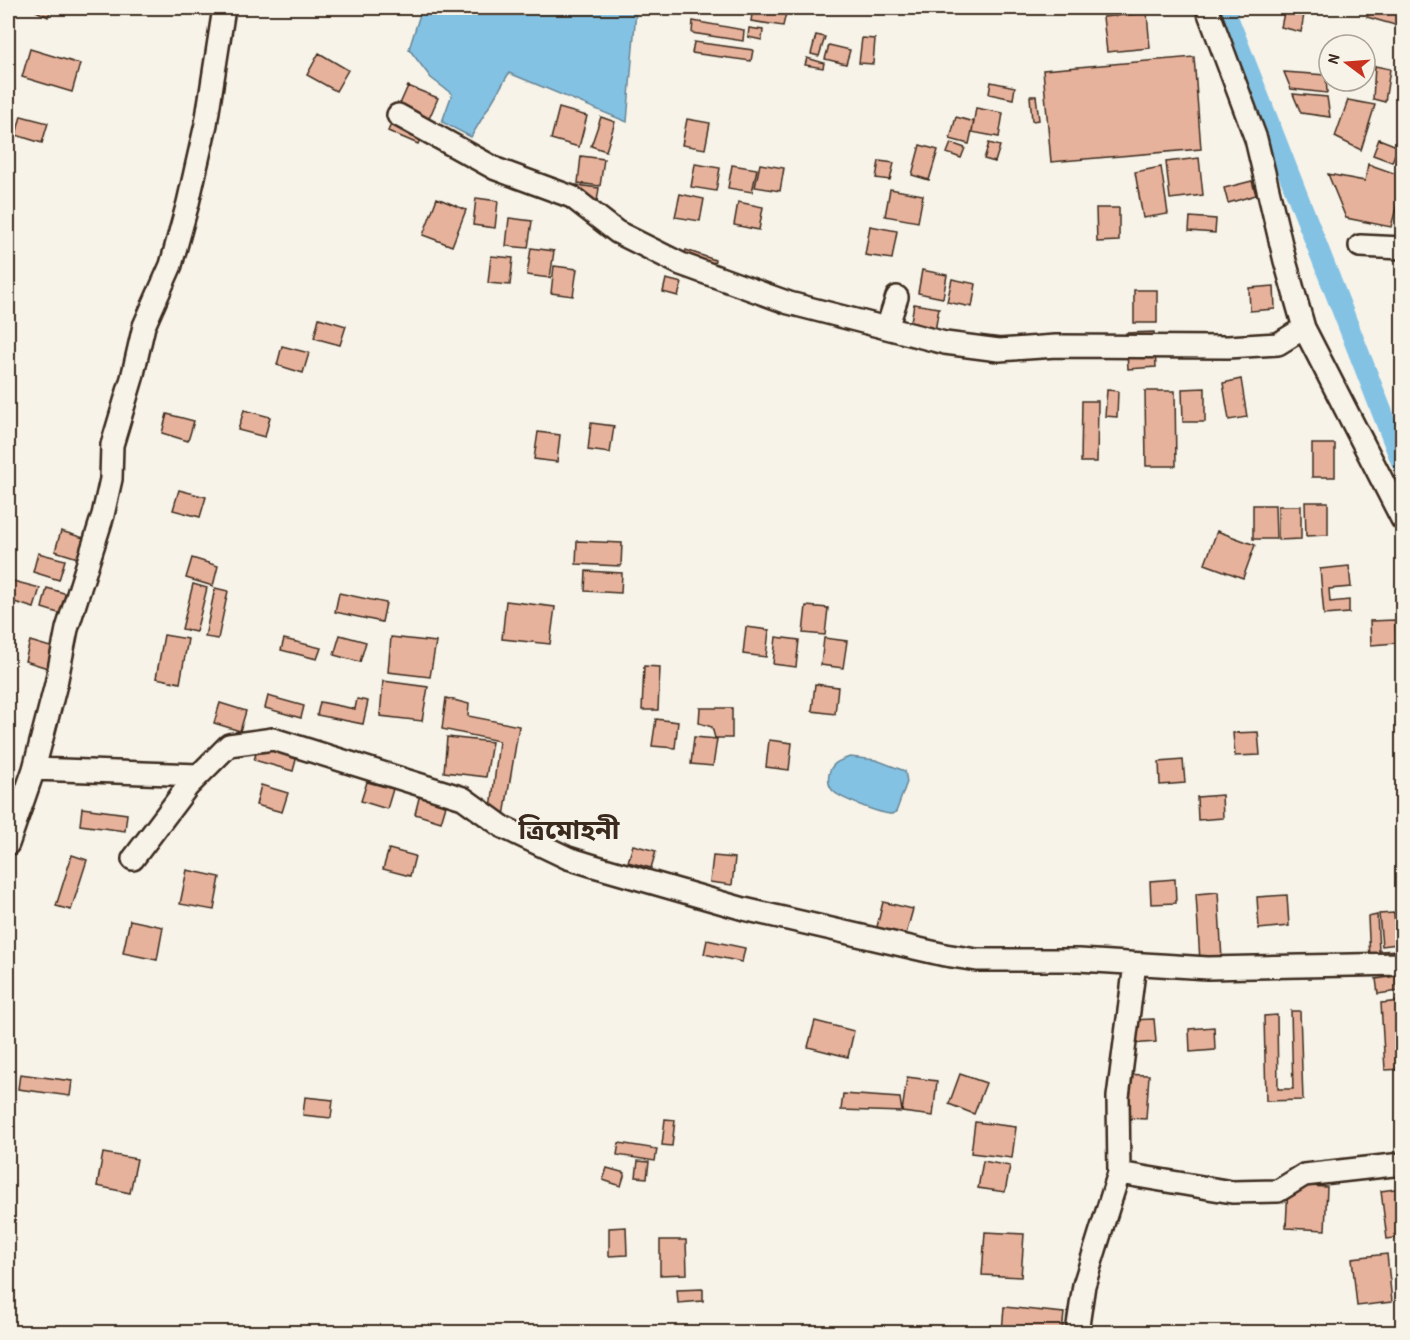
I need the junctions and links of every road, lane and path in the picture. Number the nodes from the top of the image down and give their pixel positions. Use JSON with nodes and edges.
{"nodes":[{"id":1,"x":224,"y":8,"type":"edge"},
{"id":2,"x":1208,"y":8,"type":"edge"},
{"id":3,"x":398,"y":115,"type":"dead end"},
{"id":4,"x":1360,"y":246,"type":"dead end"},
{"id":5,"x":1402,"y":248,"type":"edge"},
{"id":6,"x":897,"y":297,"type":"dead end"},
{"id":7,"x":887,"y":328,"type":"junction"},
{"id":8,"x":1304,"y":328,"type":"junction"},
{"id":9,"x":1402,"y":519,"type":"edge"},
{"id":10,"x":34,"y":769,"type":"junction"},
{"id":11,"x":198,"y":775,"type":"junction"},
{"id":12,"x":8,"y":844,"type":"edge"},
{"id":13,"x":133,"y":859,"type":"dead end"},
{"id":14,"x":1135,"y":963,"type":"junction"},
{"id":15,"x":1402,"y":964,"type":"edge"},
{"id":16,"x":1402,"y":1164,"type":"edge"},
{"id":17,"x":1119,"y":1173,"type":"junction"},
{"id":18,"x":1077,"y":1332,"type":"edge"}],
"edges":[{"from":1,"to":10,"type":"street"},
{"from":2,"to":8,"type":"street"},
{"from":3,"to":7,"type":"street"},
{"from":4,"to":5,"type":"street"},
{"from":6,"to":7,"type":"street"},
{"from":7,"to":8,"type":"street"},
{"from":8,"to":9,"type":"street"},
{"from":10,"to":11,"type":"street"},
{"from":10,"to":12,"type":"street"},
{"from":11,"to":13,"type":"street"},
{"from":11,"to":14,"type":"street"},
{"from":14,"to":15,"type":"street"},
{"from":14,"to":17,"type":"street"},
{"from":16,"to":17,"type":"street"},
{"from":17,"to":18,"type":"street"}]}
